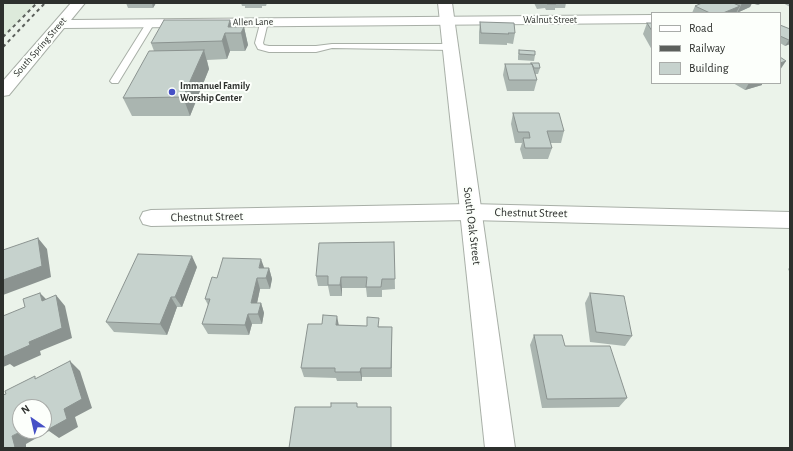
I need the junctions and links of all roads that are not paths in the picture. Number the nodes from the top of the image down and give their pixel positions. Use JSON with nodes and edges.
{"nodes":[{"id":1,"x":78,"y":3,"type":"edge"},
{"id":2,"x":446,"y":11,"type":"edge"},
{"id":3,"x":651,"y":19,"type":"edge"},
{"id":4,"x":264,"y":22,"type":"junction"},
{"id":5,"x":59,"y":24,"type":"junction"},
{"id":6,"x":150,"y":24,"type":"junction"},
{"id":7,"x":451,"y":47,"type":"junction"},
{"id":8,"x":115,"y":81,"type":"dead end"},
{"id":9,"x":3,"y":91,"type":"edge"},
{"id":10,"x":470,"y":212,"type":"junction"},
{"id":11,"x":151,"y":218,"type":"dead end"},
{"id":12,"x":790,"y":220,"type":"edge"},
{"id":13,"x":500,"y":448,"type":"edge"}],
"edges":[{"from":1,"to":5,"type":"street","name":"South Spring Street"},
{"from":2,"to":3,"type":"street","name":"Walnut Street"},
{"from":2,"to":4,"type":"street","name":"Allen Lane"},
{"from":2,"to":7,"type":"street","name":"South Oak Street"},
{"from":4,"to":6,"type":"street","name":"Allen Lane"},
{"from":4,"to":7,"type":"lane"},
{"from":5,"to":6,"type":"street","name":"Allen Lane"},
{"from":5,"to":9,"type":"street","name":"South Spring Street"},
{"from":6,"to":8,"type":"lane"},
{"from":7,"to":10,"type":"street","name":"South Oak Street"},
{"from":10,"to":11,"type":"street","name":"Chestnut Street"},
{"from":10,"to":12,"type":"street","name":"Chestnut Street"},
{"from":10,"to":13,"type":"street","name":"South Oak Street"}]}
